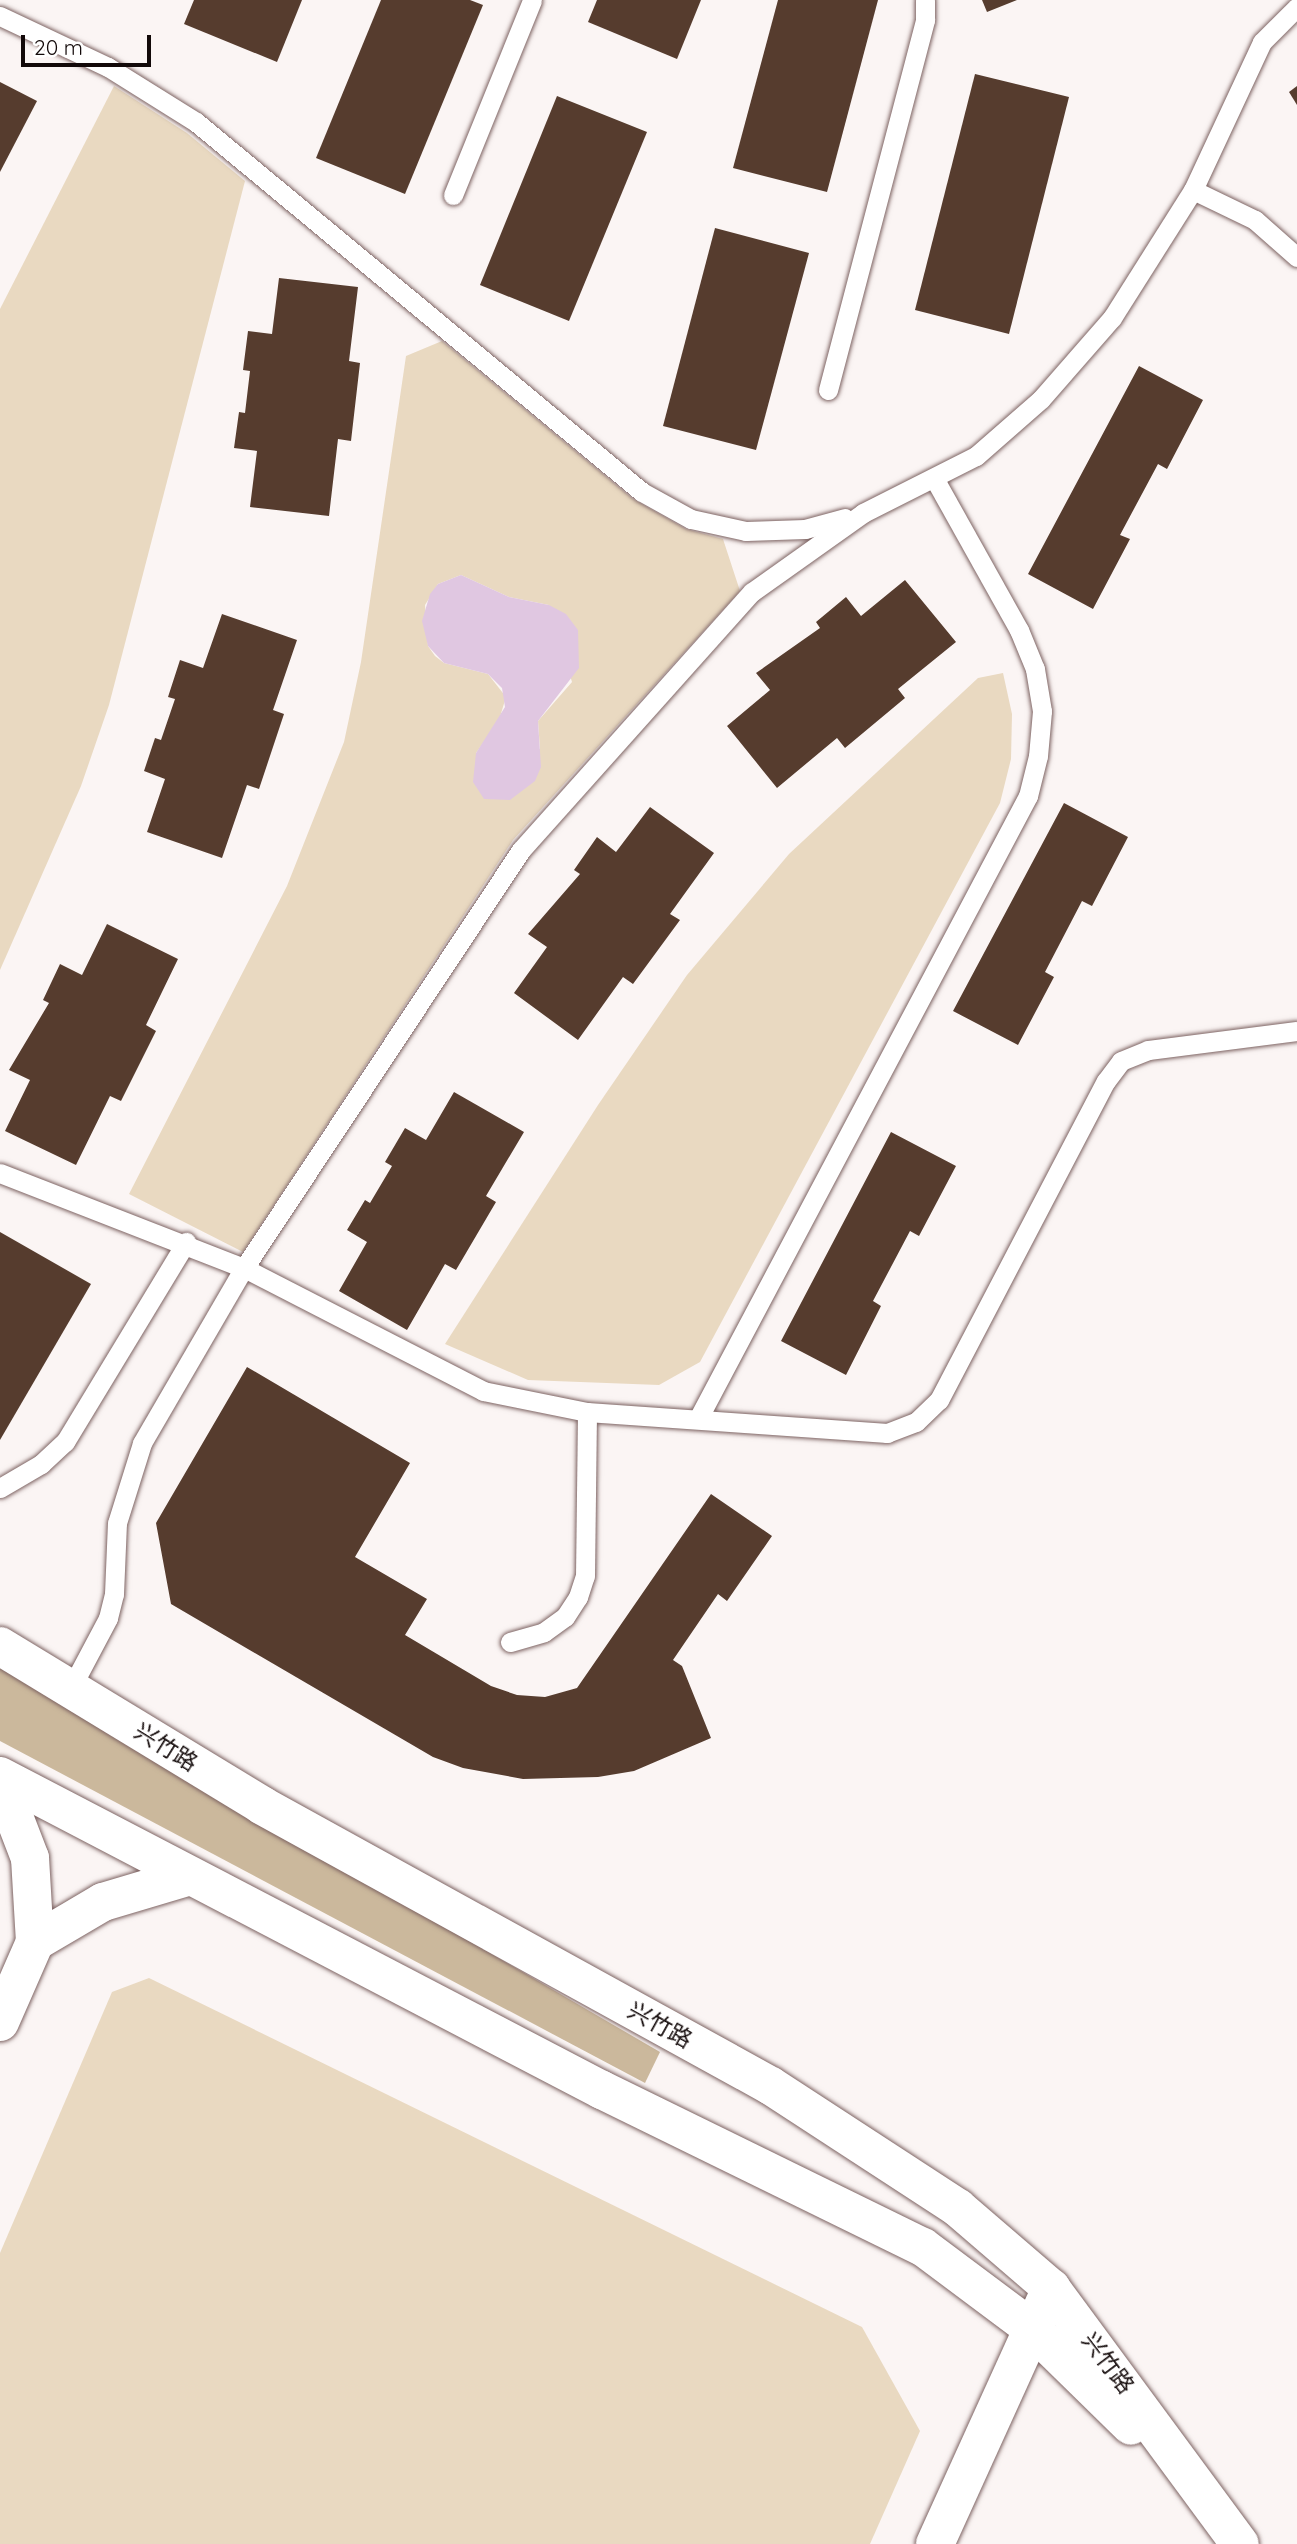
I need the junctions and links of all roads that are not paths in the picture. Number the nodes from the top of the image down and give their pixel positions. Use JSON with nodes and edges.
{"nodes":[{"id":1,"x":532,"y":0,"type":"edge"},
{"id":2,"x":925,"y":0,"type":"edge"},
{"id":3,"x":1297,"y":8,"type":"edge"},
{"id":4,"x":0,"y":16,"type":"edge"},
{"id":5,"x":1193,"y":190,"type":"junction"},
{"id":6,"x":453,"y":195,"type":"dead end"},
{"id":7,"x":1297,"y":257,"type":"edge"},
{"id":8,"x":828,"y":390,"type":"dead end"},
{"id":9,"x":935,"y":480,"type":"junction"},
{"id":10,"x":863,"y":513,"type":"junction"},
{"id":11,"x":1297,"y":1031,"type":"edge"},
{"id":12,"x":0,"y":1173,"type":"edge"},
{"id":13,"x":186,"y":1242,"type":"junction"},
{"id":14,"x":244,"y":1268,"type":"junction"},
{"id":15,"x":587,"y":1412,"type":"junction"},
{"id":16,"x":699,"y":1417,"type":"junction"},
{"id":17,"x":0,"y":1488,"type":"edge"},
{"id":18,"x":510,"y":1642,"type":"dead end"},
{"id":19,"x":0,"y":1646,"type":"edge"},
{"id":20,"x":71,"y":1688,"type":"junction"},
{"id":21,"x":0,"y":1778,"type":"edge"},
{"id":22,"x":190,"y":1876,"type":"junction"},
{"id":23,"x":35,"y":1942,"type":"junction"},
{"id":24,"x":0,"y":2022,"type":"edge"},
{"id":25,"x":1051,"y":2288,"type":"junction"},
{"id":26,"x":1031,"y":2327,"type":"junction"},
{"id":27,"x":1232,"y":2531,"type":"edge"},
{"id":28,"x":935,"y":2544,"type":"edge"}],
"edges":[{"from":1,"to":6,"type":"lane"},
{"from":2,"to":8,"type":"lane"},
{"from":3,"to":5,"type":"lane"},
{"from":4,"to":10,"type":"lane"},
{"from":5,"to":7,"type":"lane"},
{"from":5,"to":9,"type":"lane"},
{"from":9,"to":10,"type":"lane"},
{"from":9,"to":16,"type":"lane"},
{"from":10,"to":14,"type":"lane"},
{"from":11,"to":16,"type":"lane"},
{"from":12,"to":13,"type":"lane"},
{"from":13,"to":14,"type":"lane"},
{"from":13,"to":17,"type":"lane"},
{"from":14,"to":15,"type":"lane"},
{"from":14,"to":20,"type":"lane"},
{"from":15,"to":16,"type":"lane"},
{"from":15,"to":18,"type":"lane"},
{"from":19,"to":20,"type":"street","name":"兴竹路"},
{"from":20,"to":25,"type":"street","name":"兴竹路"},
{"from":21,"to":22,"type":"street","name":"兴竹路"},
{"from":21,"to":23,"type":"street"},
{"from":22,"to":23,"type":"street"},
{"from":22,"to":26,"type":"street","name":"兴竹路"},
{"from":23,"to":24,"type":"street"},
{"from":25,"to":26,"type":"street"},
{"from":25,"to":27,"type":"street","name":"兴竹路"},
{"from":26,"to":27,"type":"street","name":"兴竹路"},
{"from":26,"to":28,"type":"street"}]}
